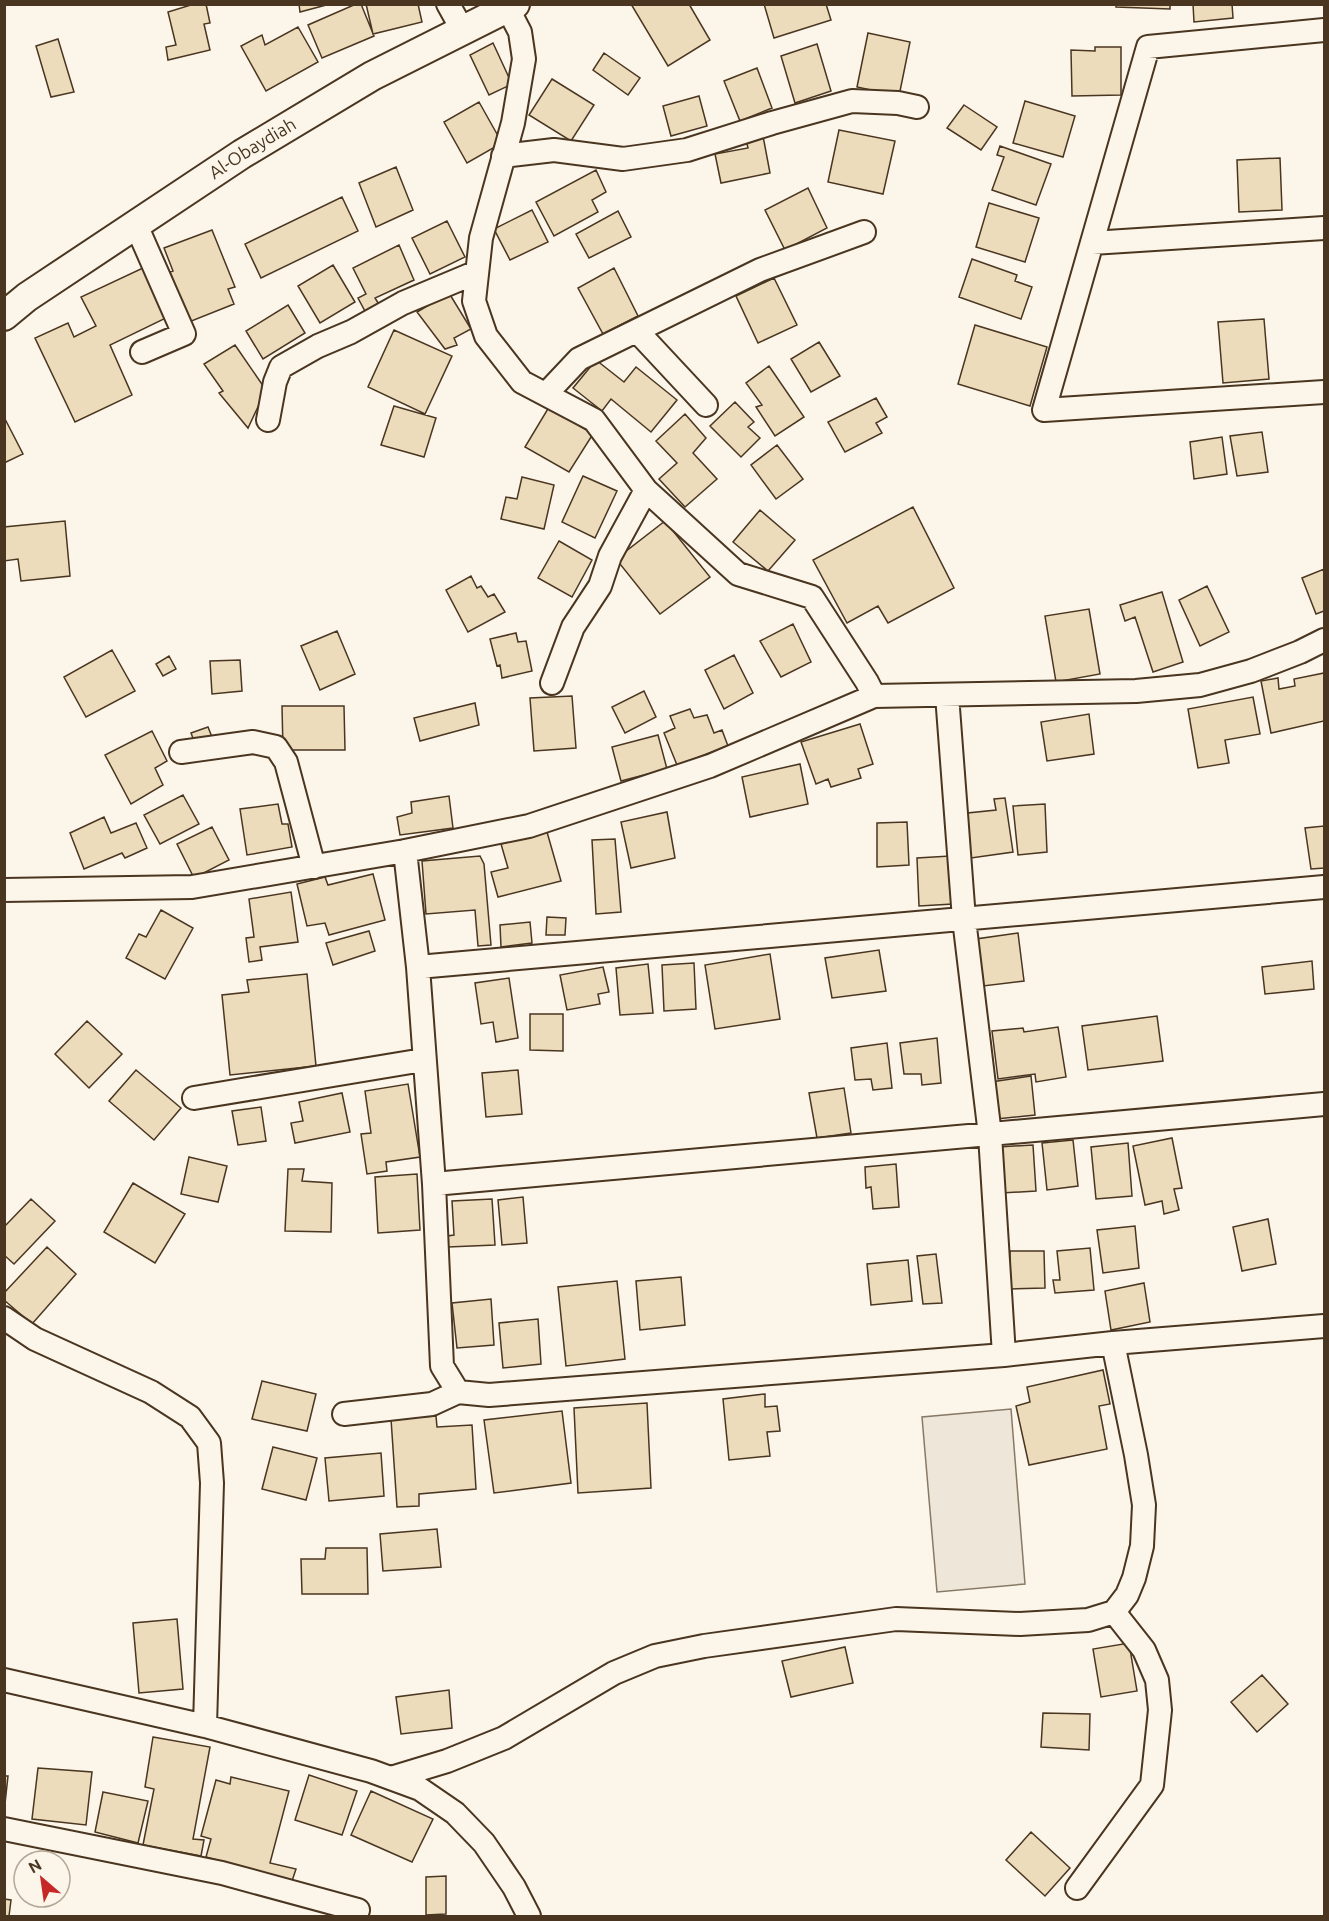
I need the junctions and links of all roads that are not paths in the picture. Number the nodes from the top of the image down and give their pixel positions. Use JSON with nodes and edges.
{"nodes":[{"id":1,"x":448,"y":4,"type":"edge"},
{"id":2,"x":512,"y":7,"type":"edge"},
{"id":3,"x":1324,"y":30,"type":"edge"},
{"id":4,"x":463,"y":31,"type":"junction"},
{"id":5,"x":917,"y":107,"type":"dead end"},
{"id":6,"x":503,"y":156,"type":"junction"},
{"id":7,"x":136,"y":225,"type":"junction"},
{"id":8,"x":1324,"y":228,"type":"edge"},
{"id":9,"x":864,"y":232,"type":"dead end"},
{"id":10,"x":1092,"y":243,"type":"junction"},
{"id":11,"x":477,"y":272,"type":"junction"},
{"id":12,"x":4,"y":316,"type":"edge"},
{"id":13,"x":637,"y":331,"type":"junction"},
{"id":14,"x":142,"y":352,"type":"dead end"},
{"id":15,"x":1324,"y":392,"type":"edge"},
{"id":16,"x":546,"y":394,"type":"junction"},
{"id":17,"x":706,"y":405,"type":"dead end"},
{"id":18,"x":268,"y":420,"type":"dead end"},
{"id":19,"x":646,"y":490,"type":"junction"},
{"id":20,"x":1324,"y":640,"type":"edge"},
{"id":21,"x":552,"y":683,"type":"dead end"},
{"id":22,"x":947,"y":695,"type":"junction"},
{"id":23,"x":874,"y":696,"type":"junction"},
{"id":24,"x":181,"y":752,"type":"dead end"},
{"id":25,"x":405,"y":851,"type":"junction"},
{"id":26,"x":314,"y":867,"type":"junction"},
{"id":27,"x":1324,"y":887,"type":"edge"},
{"id":28,"x":4,"y":890,"type":"edge"},
{"id":29,"x":964,"y":919,"type":"junction"},
{"id":30,"x":418,"y":967,"type":"junction"},
{"id":31,"x":423,"y":1060,"type":"junction"},
{"id":32,"x":194,"y":1098,"type":"dead end"},
{"id":33,"x":1324,"y":1104,"type":"edge"},
{"id":34,"x":990,"y":1135,"type":"junction"},
{"id":35,"x":434,"y":1184,"type":"junction"},
{"id":36,"x":4,"y":1318,"type":"edge"},
{"id":37,"x":1324,"y":1326,"type":"edge"},
{"id":38,"x":1113,"y":1343,"type":"junction"},
{"id":39,"x":1004,"y":1355,"type":"junction"},
{"id":40,"x":458,"y":1392,"type":"junction"},
{"id":41,"x":344,"y":1414,"type":"dead end"},
{"id":42,"x":1114,"y":1612,"type":"junction"},
{"id":43,"x":4,"y":1680,"type":"edge"},
{"id":44,"x":205,"y":1726,"type":"junction"},
{"id":45,"x":390,"y":1778,"type":"junction"},
{"id":46,"x":4,"y":1829,"type":"edge"},
{"id":47,"x":1077,"y":1888,"type":"dead end"},
{"id":48,"x":358,"y":1910,"type":"dead end"},
{"id":49,"x":529,"y":1917,"type":"edge"}],
"edges":[{"from":1,"to":4,"type":"street"},
{"from":2,"to":4,"type":"main road","name":"Al-Obaydiah"},
{"from":2,"to":6,"type":"street"},
{"from":3,"to":10,"type":"street"},
{"from":4,"to":7,"type":"main road","name":"Al-Obaydiah"},
{"from":5,"to":6,"type":"street"},
{"from":6,"to":11,"type":"street"},
{"from":7,"to":12,"type":"main road","name":"Al-Obaydiah"},
{"from":7,"to":14,"type":"street"},
{"from":8,"to":10,"type":"street"},
{"from":9,"to":13,"type":"street"},
{"from":10,"to":15,"type":"street"},
{"from":11,"to":16,"type":"street"},
{"from":11,"to":18,"type":"street"},
{"from":13,"to":16,"type":"street"},
{"from":13,"to":17,"type":"street"},
{"from":16,"to":19,"type":"street"},
{"from":19,"to":21,"type":"street"},
{"from":19,"to":23,"type":"street"},
{"from":20,"to":22,"type":"street"},
{"from":22,"to":23,"type":"street"},
{"from":22,"to":29,"type":"street"},
{"from":23,"to":25,"type":"street"},
{"from":24,"to":26,"type":"street"},
{"from":25,"to":26,"type":"street"},
{"from":25,"to":30,"type":"street"},
{"from":26,"to":28,"type":"street"},
{"from":27,"to":29,"type":"street"},
{"from":29,"to":30,"type":"street"},
{"from":29,"to":34,"type":"street"},
{"from":30,"to":31,"type":"street"},
{"from":31,"to":32,"type":"street"},
{"from":31,"to":35,"type":"street"},
{"from":33,"to":34,"type":"street"},
{"from":34,"to":35,"type":"street"},
{"from":34,"to":39,"type":"street"},
{"from":35,"to":40,"type":"street"},
{"from":36,"to":44,"type":"street"},
{"from":37,"to":38,"type":"street"},
{"from":38,"to":39,"type":"street"},
{"from":38,"to":42,"type":"street"},
{"from":39,"to":40,"type":"street"},
{"from":40,"to":41,"type":"street"},
{"from":42,"to":45,"type":"street"},
{"from":42,"to":47,"type":"street"},
{"from":43,"to":44,"type":"street"},
{"from":44,"to":45,"type":"street"},
{"from":45,"to":49,"type":"street"},
{"from":46,"to":48,"type":"street"}]}
